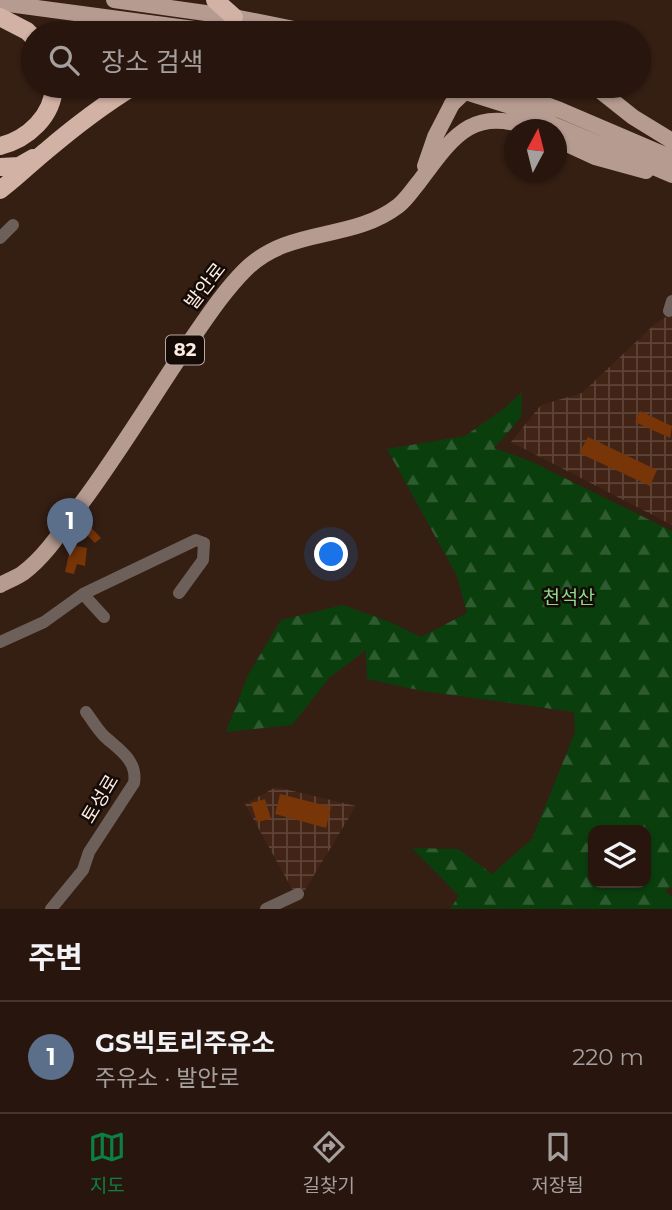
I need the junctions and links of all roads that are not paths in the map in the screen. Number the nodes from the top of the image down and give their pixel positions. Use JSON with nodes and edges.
{"nodes":[{"id":1,"x":114,"y":0,"type":"edge"},
{"id":2,"x":215,"y":0,"type":"edge"},
{"id":3,"x":0,"y":3,"type":"edge"},
{"id":4,"x":0,"y":17,"type":"edge"},
{"id":5,"x":234,"y":17,"type":"junction"},
{"id":6,"x":134,"y":21,"type":"edge"},
{"id":7,"x":254,"y":21,"type":"edge"},
{"id":8,"x":21,"y":28,"type":"edge"},
{"id":9,"x":52,"y":98,"type":"edge"},
{"id":10,"x":114,"y":98,"type":"edge"},
{"id":11,"x":458,"y":98,"type":"edge"},
{"id":12,"x":485,"y":98,"type":"edge"},
{"id":13,"x":528,"y":98,"type":"edge"},
{"id":14,"x":609,"y":98,"type":"edge"},
{"id":15,"x":504,"y":121,"type":"edge"},
{"id":16,"x":672,"y":141,"type":"edge"},
{"id":17,"x":567,"y":144,"type":"edge"},
{"id":18,"x":0,"y":146,"type":"edge"},
{"id":19,"x":44,"y":152,"type":"junction"},
{"id":20,"x":672,"y":158,"type":"edge"},
{"id":21,"x":0,"y":167,"type":"edge"},
{"id":22,"x":672,"y":175,"type":"edge"},
{"id":23,"x":419,"y":181,"type":"junction"},
{"id":24,"x":0,"y":190,"type":"edge"},
{"id":25,"x":13,"y":225,"type":"dead end"},
{"id":26,"x":0,"y":238,"type":"edge"},
{"id":27,"x":0,"y":585,"type":"edge"},
{"id":28,"x":179,"y":593,"type":"dead end"},
{"id":29,"x":83,"y":594,"type":"junction"},
{"id":30,"x":104,"y":617,"type":"dead end"},
{"id":31,"x":0,"y":642,"type":"edge"},
{"id":32,"x":86,"y":712,"type":"dead end"},
{"id":33,"x":298,"y":894,"type":"dead end"},
{"id":34,"x":51,"y":909,"type":"edge"},
{"id":35,"x":266,"y":909,"type":"edge"}],
"edges":[{"from":1,"to":5,"type":"main road"},
{"from":2,"to":5,"type":"highway"},
{"from":3,"to":6,"type":"main road"},
{"from":4,"to":8,"type":"highway"},
{"from":5,"to":7,"type":"main road"},
{"from":9,"to":18,"type":"highway"},
{"from":10,"to":19,"type":"highway"},
{"from":11,"to":23,"type":"main road","number":"82","bridge":true},
{"from":12,"to":22,"type":"main road"},
{"from":13,"to":20,"type":"main road"},
{"from":14,"to":16,"type":"main road"},
{"from":15,"to":23,"type":"main road","number":"82"},
{"from":17,"to":22,"type":"main road"},
{"from":19,"to":21,"type":"highway"},
{"from":19,"to":24,"type":"highway"},
{"from":23,"to":27,"type":"main road","name":"발안로","number":"82"},
{"from":25,"to":26,"type":"lane"},
{"from":28,"to":29,"type":"lane"},
{"from":29,"to":30,"type":"lane"},
{"from":29,"to":31,"type":"lane"},
{"from":32,"to":34,"type":"lane","name":"토성로"},
{"from":33,"to":35,"type":"lane"}]}
